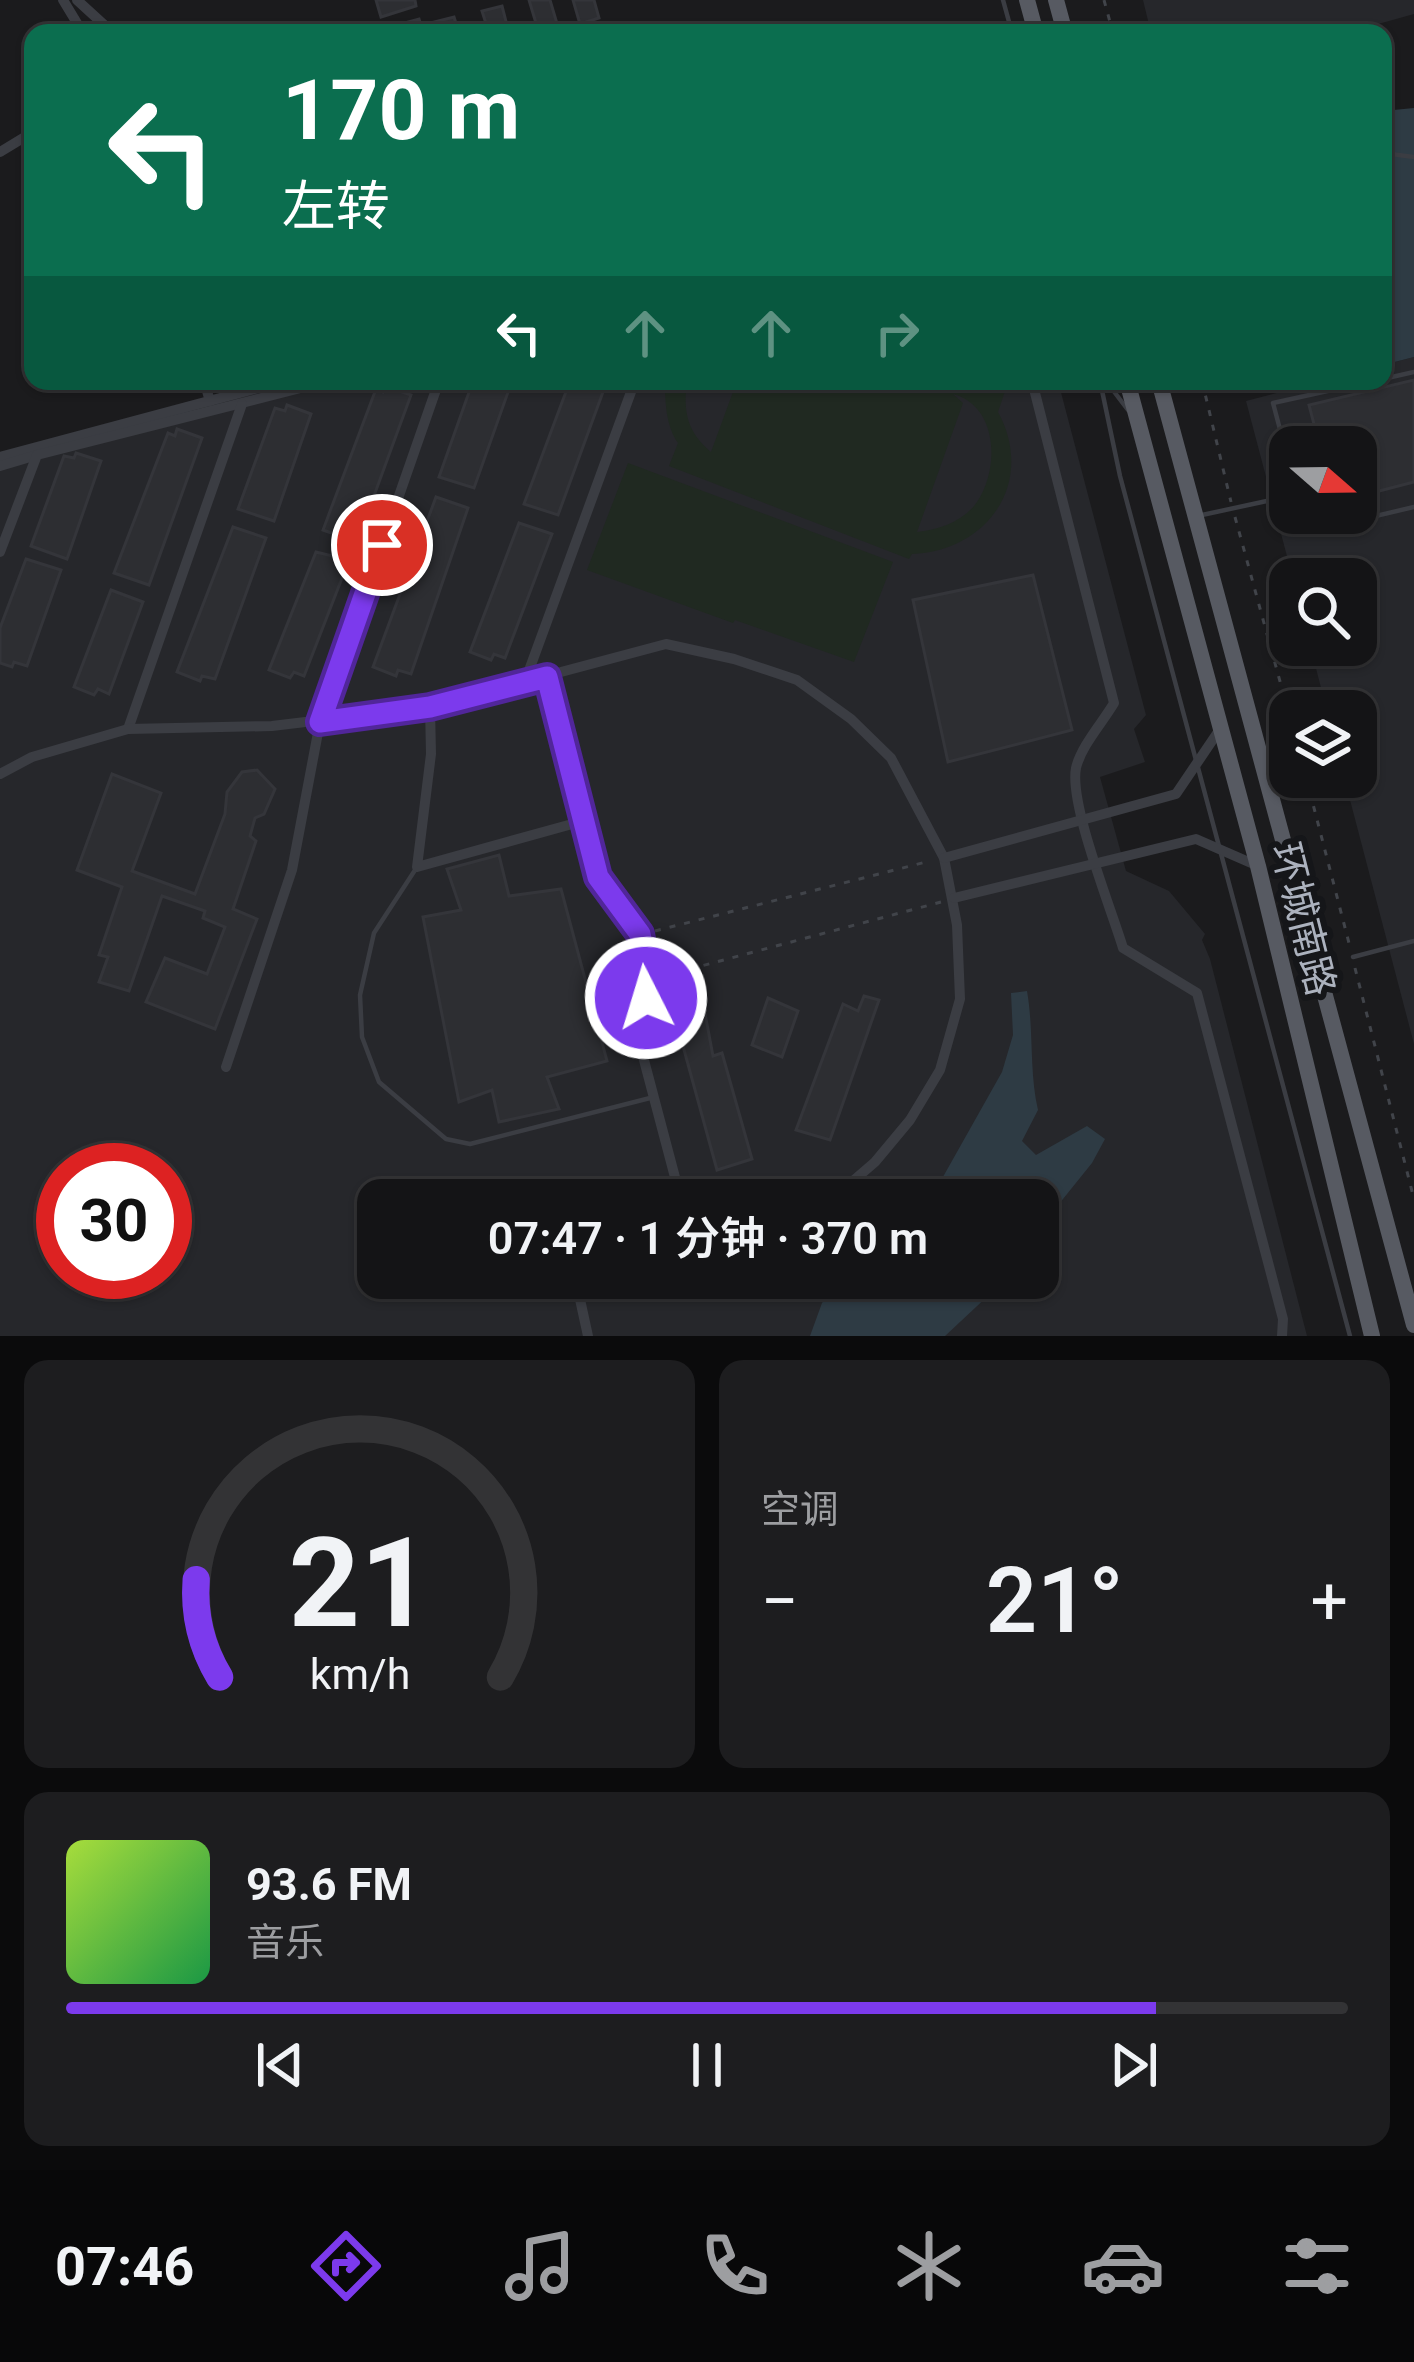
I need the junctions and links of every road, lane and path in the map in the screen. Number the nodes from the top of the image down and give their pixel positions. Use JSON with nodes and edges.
{"nodes":[{"id":1,"x":77,"y":0,"type":"edge"},
{"id":2,"x":103,"y":24,"type":"edge"},
{"id":3,"x":207,"y":390,"type":"edge"},
{"id":4,"x":251,"y":390,"type":"edge"},
{"id":5,"x":294,"y":390,"type":"edge"},
{"id":6,"x":436,"y":390,"type":"edge"},
{"id":7,"x":632,"y":390,"type":"edge"},
{"id":8,"x":1034,"y":390,"type":"edge"},
{"id":9,"x":1105,"y":390,"type":"edge"},
{"id":10,"x":1111,"y":390,"type":"edge"},
{"id":11,"x":1129,"y":390,"type":"edge"},
{"id":12,"x":1161,"y":390,"type":"edge"},
{"id":13,"x":1204,"y":390,"type":"edge"},
{"id":14,"x":1332,"y":390,"type":"edge"},
{"id":15,"x":210,"y":401,"type":"junction"},
{"id":16,"x":242,"y":404,"type":"junction"},
{"id":17,"x":1137,"y":421,"type":"junction"},
{"id":18,"x":1279,"y":426,"type":"edge"},
{"id":19,"x":37,"y":455,"type":"junction"},
{"id":20,"x":0,"y":461,"type":"edge"},
{"id":21,"x":1269,"y":500,"type":"edge"},
{"id":22,"x":1414,"y":507,"type":"edge"},
{"id":23,"x":1233,"y":508,"type":"junction"},
{"id":24,"x":1377,"y":516,"type":"edge"},
{"id":25,"x":1196,"y":517,"type":"junction"},
{"id":26,"x":0,"y":552,"type":"edge"},
{"id":27,"x":547,"y":677,"type":"junction"},
{"id":28,"x":524,"y":684,"type":"junction"},
{"id":29,"x":1282,"y":690,"type":"edge"},
{"id":30,"x":430,"y":707,"type":"junction"},
{"id":31,"x":320,"y":722,"type":"junction"},
{"id":32,"x":128,"y":729,"type":"junction"},
{"id":33,"x":1218,"y":732,"type":"junction"},
{"id":34,"x":1198,"y":761,"type":"junction"},
{"id":35,"x":0,"y":774,"type":"edge"},
{"id":36,"x":1311,"y":798,"type":"edge"},
{"id":37,"x":584,"y":820,"type":"junction"},
{"id":38,"x":1081,"y":820,"type":"junction"},
{"id":39,"x":1220,"y":850,"type":"junction"},
{"id":40,"x":944,"y":858,"type":"junction"},
{"id":41,"x":1097,"y":863,"type":"junction"},
{"id":42,"x":1258,"y":866,"type":"junction"},
{"id":43,"x":417,"y":867,"type":"junction"},
{"id":44,"x":954,"y":898,"type":"junction"},
{"id":45,"x":640,"y":934,"type":"junction"},
{"id":46,"x":1414,"y":941,"type":"edge"},
{"id":47,"x":1353,"y":957,"type":"junction"},
{"id":48,"x":649,"y":980,"type":"junction"},
{"id":49,"x":226,"y":1067,"type":"dead end"},
{"id":50,"x":654,"y":1097,"type":"junction"},
{"id":51,"x":675,"y":1179,"type":"edge"},
{"id":52,"x":855,"y":1179,"type":"edge"},
{"id":53,"x":1414,"y":1198,"type":"edge"},
{"id":54,"x":1359,"y":1286,"type":"junction"},
{"id":55,"x":580,"y":1299,"type":"edge"},
{"id":56,"x":1414,"y":1325,"type":"edge"},
{"id":57,"x":588,"y":1336,"type":"edge"},
{"id":58,"x":1282,"y":1336,"type":"edge"},
{"id":59,"x":1350,"y":1336,"type":"edge"},
{"id":60,"x":1361,"y":1336,"type":"edge"},
{"id":61,"x":1372,"y":1336,"type":"edge"}],
"edges":[{"from":1,"to":2,"type":"street"},
{"from":3,"to":15,"type":"street"},
{"from":4,"to":15,"type":"street"},
{"from":5,"to":16,"type":"street"},
{"from":6,"to":31,"type":"street"},
{"from":7,"to":28,"type":"street"},
{"from":8,"to":38,"type":"street"},
{"from":9,"to":34,"type":"lane"},
{"from":10,"to":17,"type":"lane"},
{"from":11,"to":17,"type":"main road","name":"环城南路"},
{"from":12,"to":25,"type":"main road","name":"环城南路"},
{"from":13,"to":23,"type":"path"},
{"from":14,"to":18,"type":"lane"},
{"from":15,"to":20,"type":"street"},
{"from":16,"to":19,"type":"street"},
{"from":16,"to":32,"type":"street"},
{"from":17,"to":33,"type":"main road","name":"环城南路"},
{"from":19,"to":20,"type":"street"},
{"from":19,"to":26,"type":"street"},
{"from":21,"to":23,"type":"lane"},
{"from":22,"to":24,"type":"lane"},
{"from":23,"to":25,"type":"lane"},
{"from":23,"to":29,"type":"path"},
{"from":25,"to":56,"type":"main road","name":"环城南路"},
{"from":27,"to":28,"type":"street"},
{"from":27,"to":37,"type":"street"},
{"from":27,"to":40,"type":"street"},
{"from":28,"to":30,"type":"street"},
{"from":30,"to":31,"type":"street"},
{"from":30,"to":43,"type":"street"},
{"from":31,"to":32,"type":"street"},
{"from":31,"to":49,"type":"street"},
{"from":32,"to":35,"type":"street"},
{"from":33,"to":34,"type":"street"},
{"from":33,"to":42,"type":"main road","name":"环城南路"},
{"from":34,"to":38,"type":"street"},
{"from":34,"to":39,"type":"lane"},
{"from":36,"to":47,"type":"path"},
{"from":37,"to":43,"type":"street"},
{"from":37,"to":45,"type":"street"},
{"from":38,"to":40,"type":"street"},
{"from":38,"to":41,"type":"street"},
{"from":39,"to":41,"type":"street"},
{"from":39,"to":42,"type":"street"},
{"from":39,"to":59,"type":"lane"},
{"from":40,"to":44,"type":"street"},
{"from":40,"to":45,"type":"path"},
{"from":41,"to":44,"type":"street"},
{"from":41,"to":58,"type":"street"},
{"from":42,"to":54,"type":"main road","name":"环城南路"},
{"from":43,"to":50,"type":"lane"},
{"from":44,"to":48,"type":"path"},
{"from":44,"to":52,"type":"street"},
{"from":45,"to":48,"type":"street"},
{"from":46,"to":47,"type":"lane"},
{"from":47,"to":53,"type":"path"},
{"from":48,"to":50,"type":"street"},
{"from":50,"to":51,"type":"street"},
{"from":54,"to":60,"type":"main road"},
{"from":54,"to":61,"type":"main road","name":"环城南路"},
{"from":55,"to":57,"type":"street"}]}
